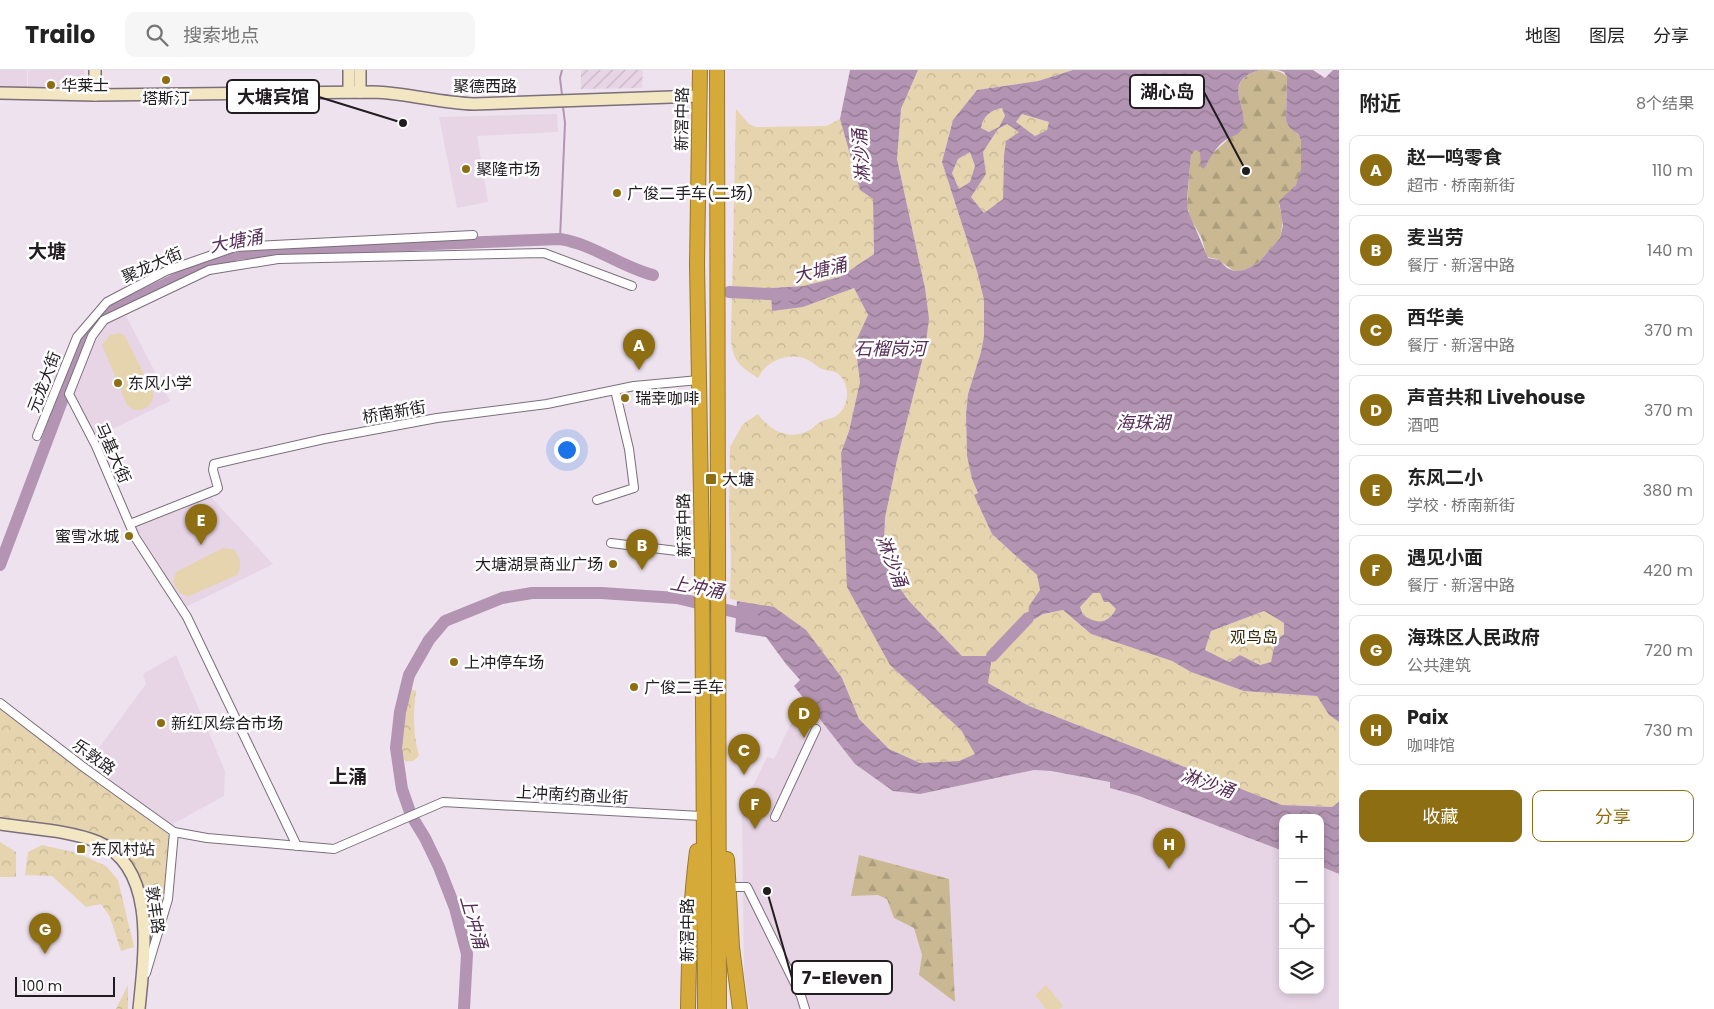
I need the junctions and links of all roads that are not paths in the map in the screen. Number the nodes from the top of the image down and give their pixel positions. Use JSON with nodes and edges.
{"nodes":[{"id":1,"x":95,"y":70,"type":"edge"},
{"id":2,"x":349,"y":70,"type":"edge"},
{"id":3,"x":360,"y":70,"type":"edge"},
{"id":4,"x":700,"y":70,"type":"edge"},
{"id":5,"x":717,"y":70,"type":"edge"},
{"id":6,"x":355,"y":92,"type":"junction"},
{"id":7,"x":0,"y":93,"type":"edge"},
{"id":8,"x":95,"y":95,"type":"junction"},
{"id":9,"x":700,"y":96,"type":"junction"},
{"id":10,"x":473,"y":236,"type":"dead end"},
{"id":11,"x":632,"y":286,"type":"dead end"},
{"id":12,"x":76,"y":337,"type":"joint"},
{"id":13,"x":699,"y":380,"type":"junction"},
{"id":14,"x":614,"y":390,"type":"junction"},
{"id":15,"x":38,"y":436,"type":"dead end"},
{"id":16,"x":597,"y":500,"type":"dead end"},
{"id":17,"x":130,"y":524,"type":"junction"},
{"id":18,"x":611,"y":543,"type":"dead end"},
{"id":19,"x":702,"y":554,"type":"junction"},
{"id":20,"x":0,"y":703,"type":"edge"},
{"id":21,"x":816,"y":729,"type":"dead end"},
{"id":22,"x":703,"y":795,"type":"junction"},
{"id":23,"x":719,"y":814,"type":"junction"},
{"id":24,"x":701,"y":816,"type":"junction"},
{"id":25,"x":775,"y":817,"type":"dead end"},
{"id":26,"x":0,"y":824,"type":"edge"},
{"id":27,"x":0,"y":832,"type":"edge"},
{"id":28,"x":174,"y":832,"type":"junction"},
{"id":29,"x":297,"y":846,"type":"junction"},
{"id":30,"x":729,"y":887,"type":"junction"},
{"id":31,"x":732,"y":947,"type":"junction"},
{"id":32,"x":140,"y":991,"type":"junction"},
{"id":33,"x":132,"y":1009,"type":"edge"},
{"id":34,"x":139,"y":1009,"type":"edge"},
{"id":35,"x":688,"y":1009,"type":"edge"},
{"id":36,"x":705,"y":1009,"type":"edge"},
{"id":37,"x":719,"y":1009,"type":"edge"},
{"id":38,"x":725,"y":1009,"type":"edge"},
{"id":39,"x":736,"y":1009,"type":"edge"},
{"id":40,"x":740,"y":1009,"type":"edge"},
{"id":41,"x":805,"y":1009,"type":"edge"}],
"edges":[{"from":1,"to":8,"type":"street"},
{"from":2,"to":6,"type":"street"},
{"from":3,"to":6,"type":"street"},
{"from":4,"to":9,"type":"highway","name":"新滘中路"},
{"from":5,"to":23,"type":"highway","name":"新滘中路"},
{"from":6,"to":8,"type":"street","name":"聚德西路"},
{"from":6,"to":9,"type":"street","name":"聚德西路"},
{"from":7,"to":8,"type":"street","name":"聚德西路"},
{"from":9,"to":13,"type":"highway","name":"新滘中路"},
{"from":10,"to":12,"type":"street","name":"聚龙大街"},
{"from":11,"to":17,"type":"street","name":"马基大街"},
{"from":12,"to":15,"type":"street","name":"元龙大街"},
{"from":13,"to":14,"type":"street","name":"桥南新街"},
{"from":13,"to":19,"type":"highway","name":"新滘中路"},
{"from":14,"to":16,"type":"street"},
{"from":14,"to":17,"type":"street","name":"桥南新街"},
{"from":17,"to":29,"type":"street","name":"马基大街"},
{"from":18,"to":19,"type":"street"},
{"from":19,"to":22,"type":"highway","name":"新滘中路"},
{"from":20,"to":28,"type":"street","name":"乐敦路"},
{"from":21,"to":25,"type":"street"},
{"from":22,"to":24,"type":"highway"},
{"from":22,"to":36,"type":"highway","name":"新滘中路"},
{"from":23,"to":30,"type":"highway"},
{"from":23,"to":37,"type":"highway","name":"新滘中路"},
{"from":23,"to":38,"type":"highway"},
{"from":24,"to":29,"type":"street","name":"上冲南约商业街"},
{"from":24,"to":35,"type":"highway"},
{"from":26,"to":32,"type":"street","name":"敦丰路"},
{"from":27,"to":33,"type":"street","name":"敦丰路"},
{"from":28,"to":29,"type":"street"},
{"from":28,"to":32,"type":"street"},
{"from":30,"to":31,"type":"highway"},
{"from":30,"to":41,"type":"street"},
{"from":31,"to":39,"type":"highway"},
{"from":31,"to":40,"type":"highway"},
{"from":32,"to":34,"type":"street","name":"敦丰路"}]}
